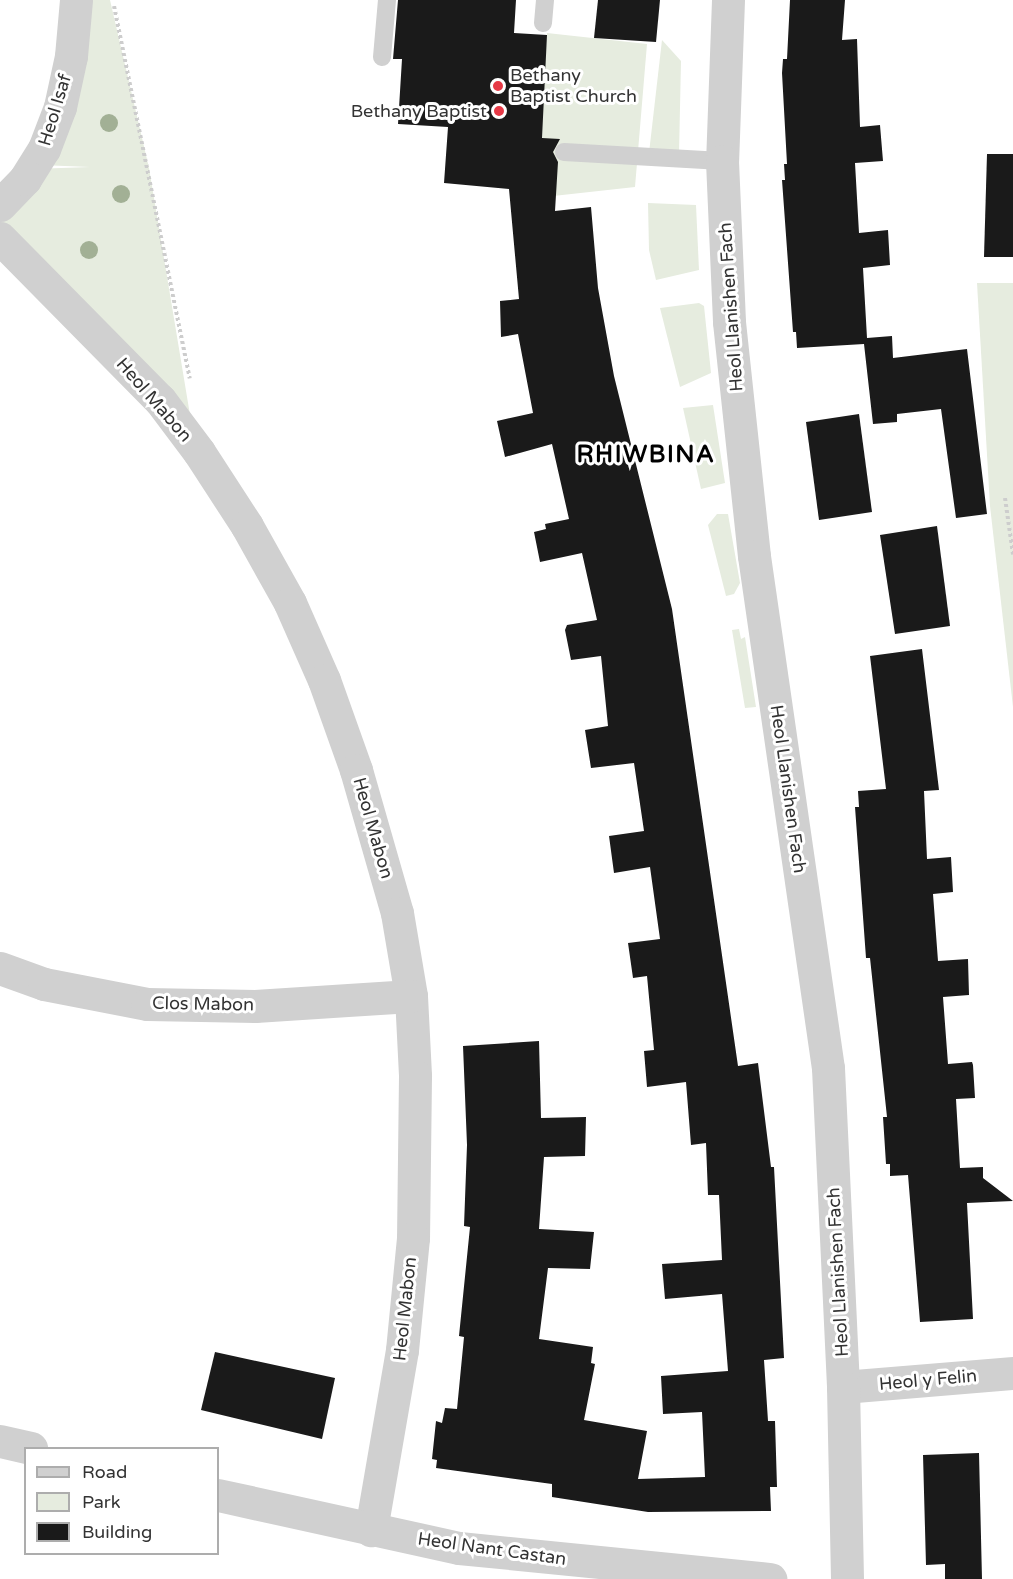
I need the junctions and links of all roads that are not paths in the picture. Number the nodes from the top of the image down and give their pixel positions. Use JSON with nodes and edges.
{"nodes":[{"id":1,"x":76,"y":0,"type":"edge"},
{"id":2,"x":387,"y":0,"type":"edge"},
{"id":3,"x":545,"y":0,"type":"edge"},
{"id":4,"x":728,"y":0,"type":"edge"},
{"id":5,"x":543,"y":23,"type":"dead end"},
{"id":6,"x":382,"y":57,"type":"dead end"},
{"id":7,"x":564,"y":152,"type":"dead end"},
{"id":8,"x":722,"y":161,"type":"junction"},
{"id":9,"x":0,"y":205,"type":"edge"},
{"id":10,"x":0,"y":238,"type":"edge"},
{"id":11,"x":0,"y":968,"type":"edge"},
{"id":12,"x":411,"y":996,"type":"junction"},
{"id":13,"x":1013,"y":1373,"type":"edge"},
{"id":14,"x":843,"y":1387,"type":"junction"},
{"id":15,"x":0,"y":1441,"type":"edge"},
{"id":16,"x":24,"y":1447,"type":"edge"},
{"id":17,"x":219,"y":1495,"type":"edge"},
{"id":18,"x":371,"y":1530,"type":"junction"},
{"id":19,"x":770,"y":1579,"type":"edge"},
{"id":20,"x":847,"y":1579,"type":"edge"}],
"edges":[{"from":1,"to":9,"type":"street","name":"Heol Isaf"},
{"from":2,"to":6,"type":"lane"},
{"from":3,"to":5,"type":"lane"},
{"from":4,"to":8,"type":"street","name":"Heol Llanishen Fach"},
{"from":7,"to":8,"type":"lane"},
{"from":8,"to":14,"type":"street","name":"Heol Llanishen Fach"},
{"from":10,"to":12,"type":"street","name":"Heol Mabon"},
{"from":11,"to":12,"type":"street","name":"Clos Mabon"},
{"from":12,"to":18,"type":"street","name":"Heol Mabon"},
{"from":13,"to":14,"type":"street","name":"Heol y Felin"},
{"from":14,"to":20,"type":"street","name":"Heol Llanishen Fach"},
{"from":15,"to":16,"type":"street"},
{"from":17,"to":18,"type":"street","name":"Heol Nant Castan"},
{"from":18,"to":19,"type":"street","name":"Heol Nant Castan"}]}
